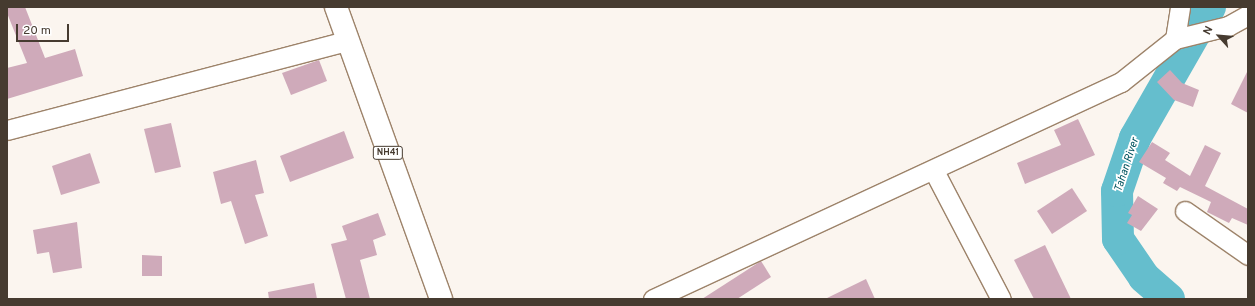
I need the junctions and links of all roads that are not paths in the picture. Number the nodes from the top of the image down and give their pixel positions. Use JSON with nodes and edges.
{"nodes":[{"id":1,"x":336,"y":7,"type":"edge"},
{"id":2,"x":1180,"y":7,"type":"edge"},
{"id":3,"x":1248,"y":15,"type":"edge"},
{"id":4,"x":1175,"y":39,"type":"junction"},
{"id":5,"x":347,"y":41,"type":"junction"},
{"id":6,"x":7,"y":130,"type":"edge"},
{"id":7,"x":934,"y":170,"type":"junction"},
{"id":8,"x":1185,"y":211,"type":"dead end"},
{"id":9,"x":1248,"y":255,"type":"edge"},
{"id":10,"x":441,"y":299,"type":"edge"},
{"id":11,"x":653,"y":299,"type":"edge"},
{"id":12,"x":1001,"y":299,"type":"edge"}],
"edges":[{"from":1,"to":5,"type":"highway","number":"NH41"},
{"from":2,"to":4,"type":"street"},
{"from":3,"to":4,"type":"street"},
{"from":4,"to":7,"type":"street"},
{"from":5,"to":6,"type":"street"},
{"from":5,"to":10,"type":"highway","number":"NH41"},
{"from":7,"to":11,"type":"street"},
{"from":7,"to":12,"type":"street"},
{"from":8,"to":9,"type":"street"}]}
